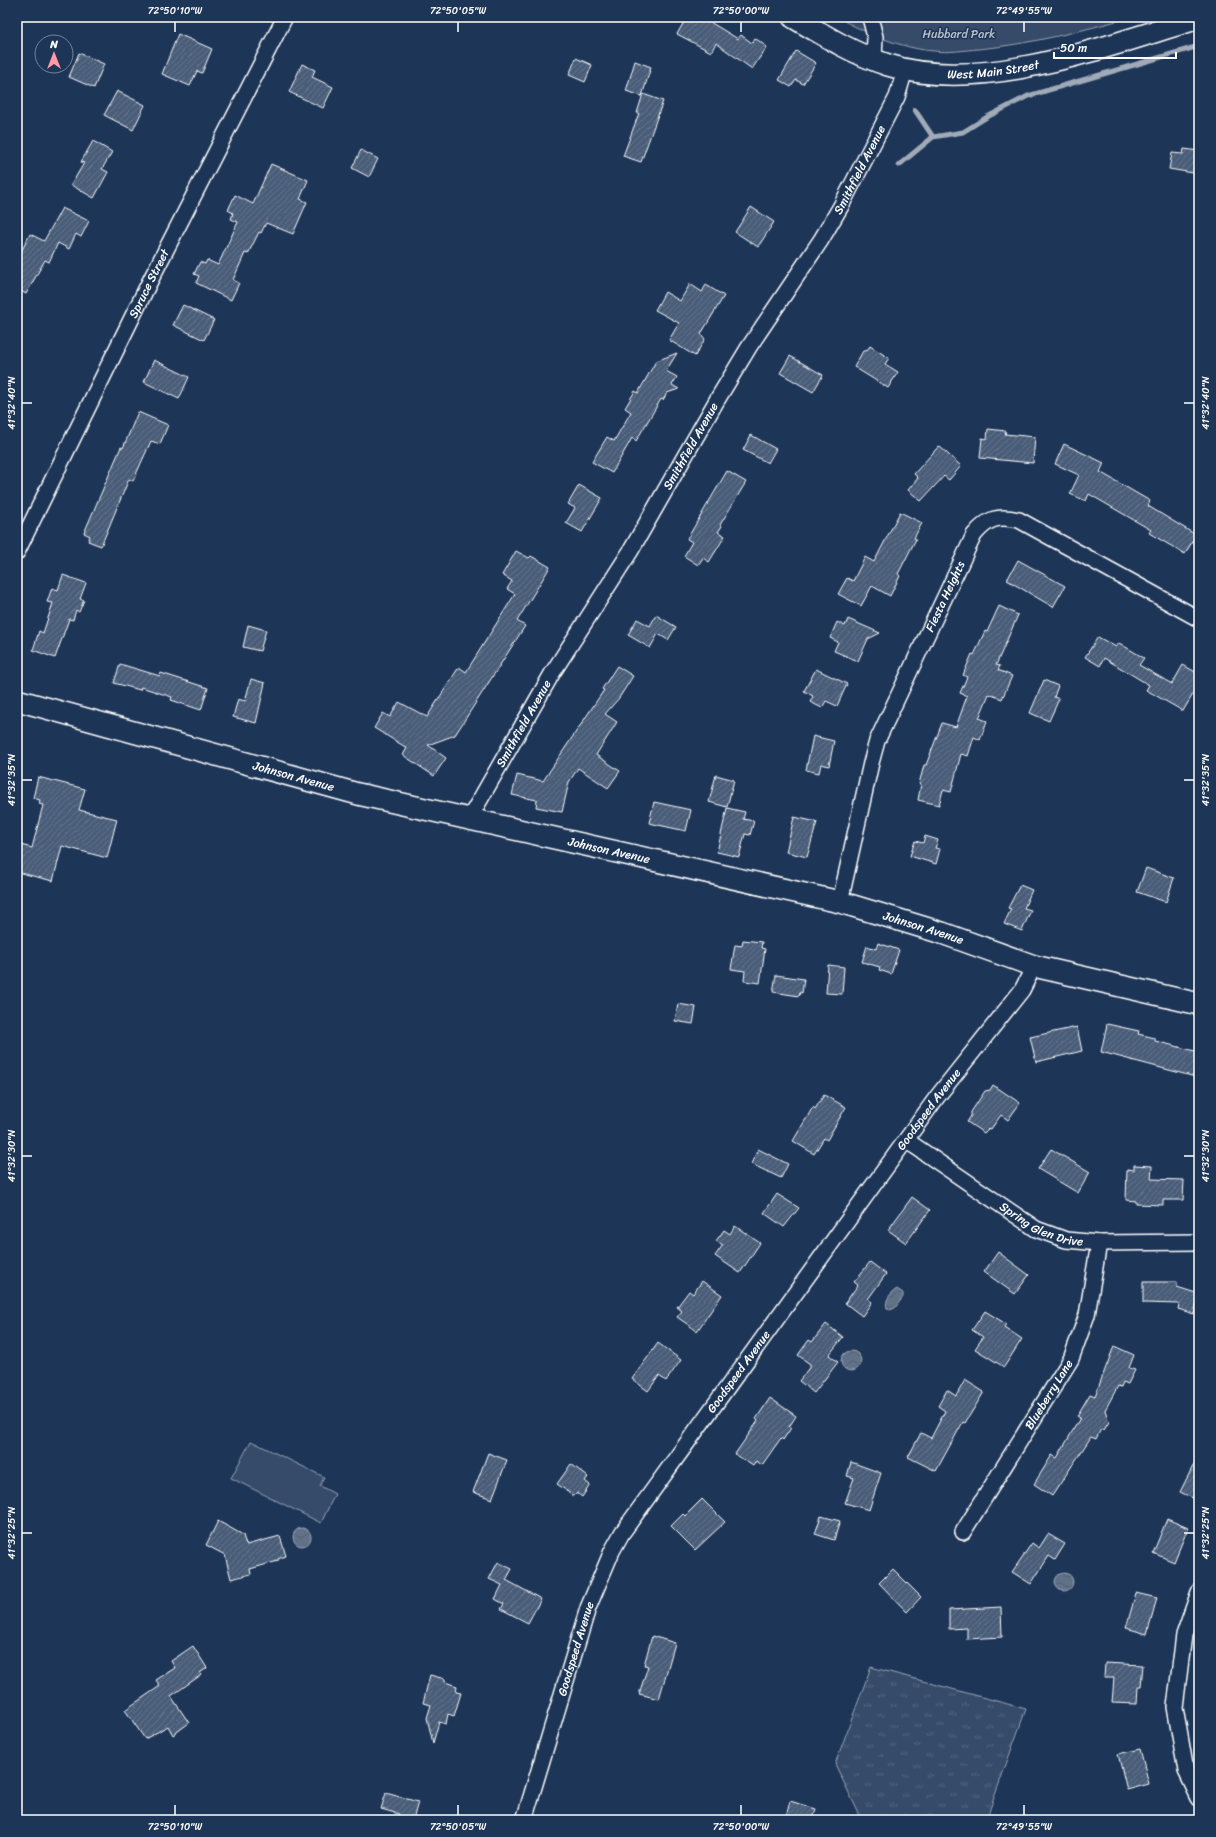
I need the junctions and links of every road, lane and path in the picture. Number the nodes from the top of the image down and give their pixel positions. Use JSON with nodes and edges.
{"nodes":[{"id":1,"x":285,"y":17,"type":"edge"},
{"id":2,"x":793,"y":17,"type":"edge"},
{"id":3,"x":870,"y":17,"type":"edge"},
{"id":4,"x":1199,"y":18,"type":"edge"},
{"id":5,"x":874,"y":60,"type":"junction"},
{"id":6,"x":905,"y":70,"type":"junction"},
{"id":7,"x":17,"y":552,"type":"edge"},
{"id":8,"x":1199,"y":619,"type":"edge"},
{"id":9,"x":17,"y":700,"type":"edge"},
{"id":10,"x":470,"y":819,"type":"junction"},
{"id":11,"x":840,"y":902,"type":"junction"},
{"id":12,"x":1034,"y":966,"type":"junction"},
{"id":13,"x":1199,"y":1004,"type":"edge"},
{"id":14,"x":906,"y":1140,"type":"junction"},
{"id":15,"x":1099,"y":1242,"type":"junction"},
{"id":16,"x":1199,"y":1242,"type":"edge"},
{"id":17,"x":963,"y":1532,"type":"dead end"},
{"id":18,"x":1199,"y":1592,"type":"edge"},
{"id":19,"x":1199,"y":1798,"type":"edge"},
{"id":20,"x":524,"y":1820,"type":"edge"}],
"edges":[{"from":1,"to":7,"type":"street","name":"Spruce Street"},
{"from":2,"to":5,"type":"street","name":"West Main Street"},
{"from":3,"to":5,"type":"street"},
{"from":4,"to":6,"type":"street","name":"West Main Street"},
{"from":5,"to":6,"type":"street","name":"West Main Street"},
{"from":6,"to":10,"type":"street","name":"Smithfield Avenue"},
{"from":8,"to":11,"type":"street","name":"Fiesta Heights"},
{"from":9,"to":10,"type":"street","name":"Johnson Avenue"},
{"from":10,"to":11,"type":"street","name":"Johnson Avenue"},
{"from":11,"to":12,"type":"street","name":"Johnson Avenue"},
{"from":12,"to":13,"type":"street","name":"Johnson Avenue"},
{"from":12,"to":14,"type":"street","name":"Goodspeed Avenue"},
{"from":14,"to":15,"type":"street","name":"Spring Glen Drive"},
{"from":14,"to":20,"type":"street","name":"Goodspeed Avenue"},
{"from":15,"to":16,"type":"street","name":"Spring Glen Drive"},
{"from":15,"to":17,"type":"street","name":"Blueberry Lane"},
{"from":18,"to":19,"type":"street"}]}
